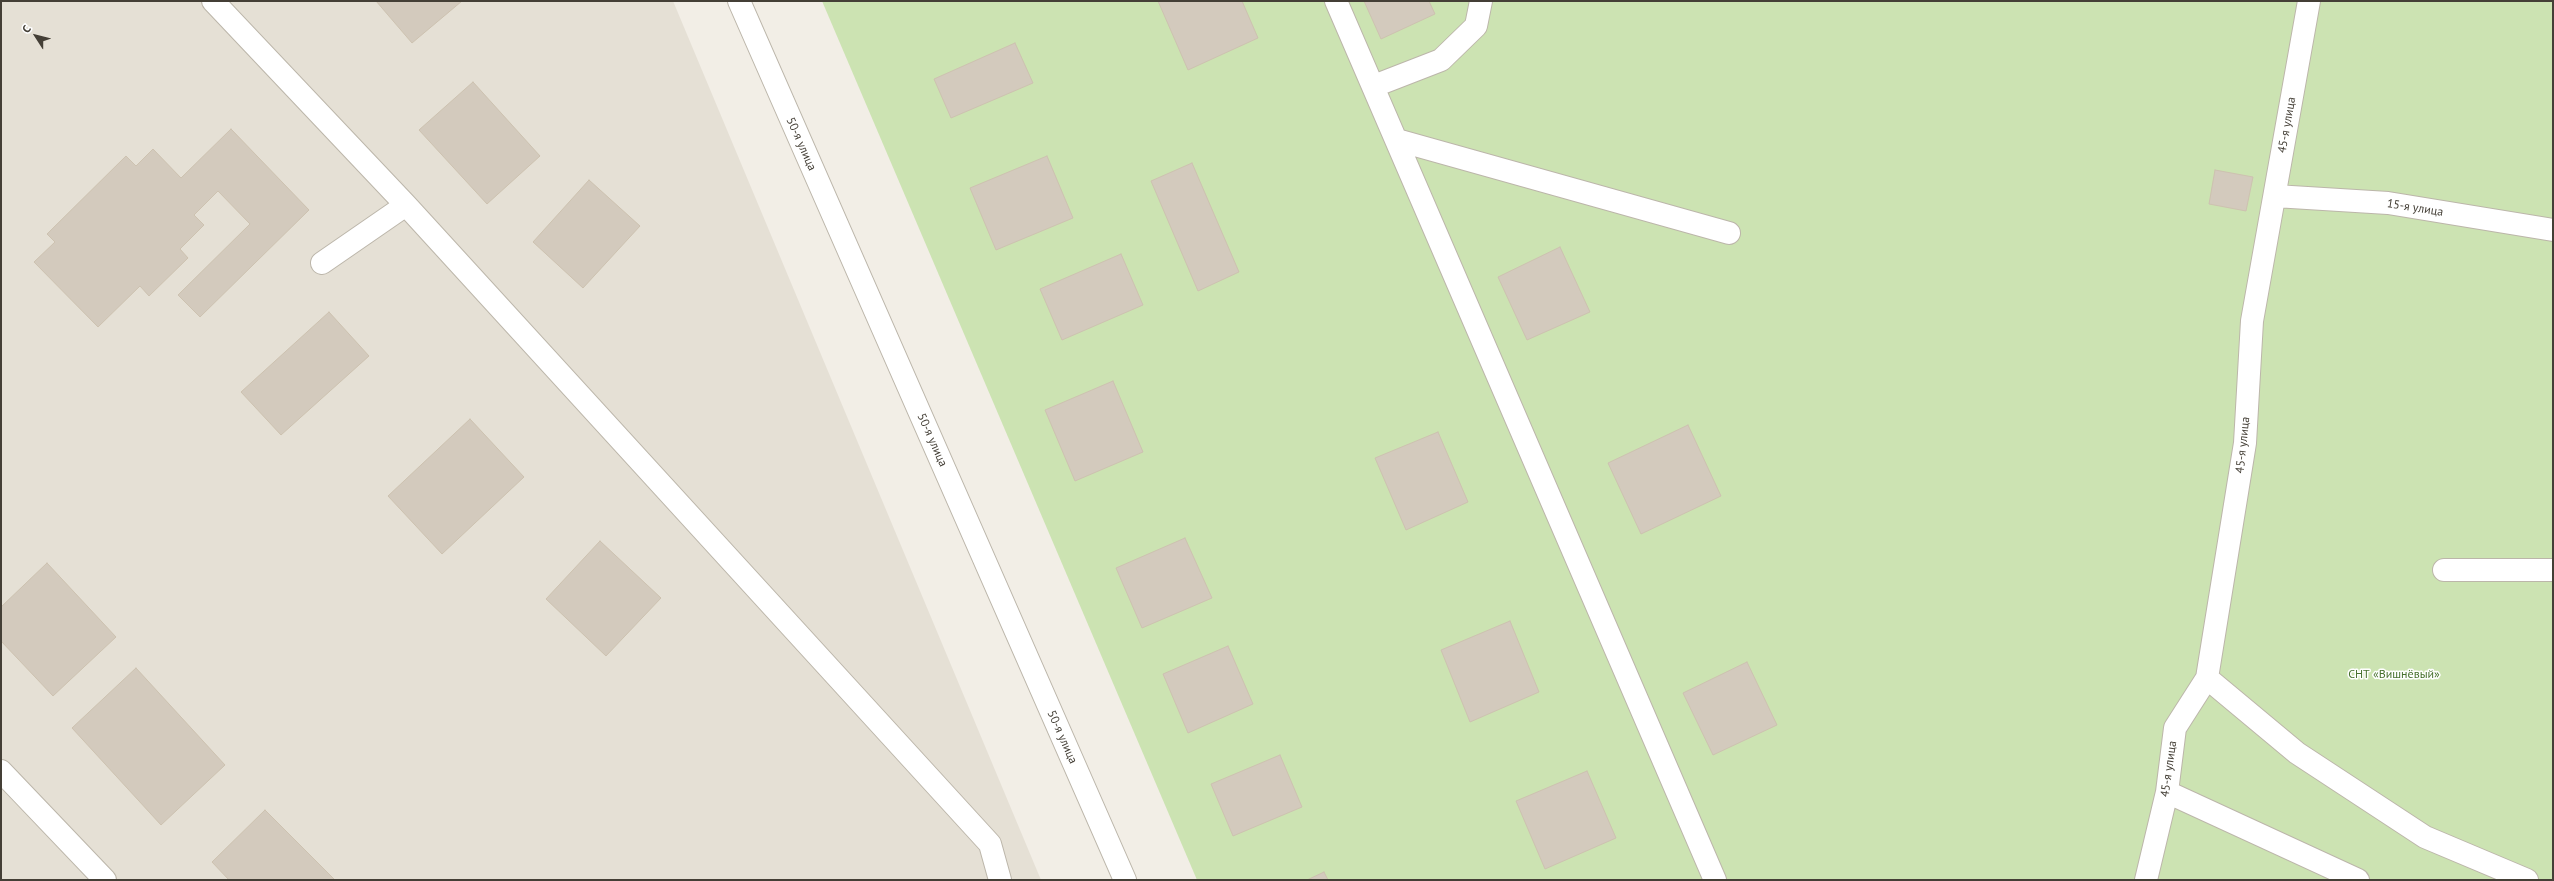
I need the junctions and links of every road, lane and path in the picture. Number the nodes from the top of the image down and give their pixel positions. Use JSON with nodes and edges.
{"nodes":[{"id":1,"x":213,"y":1,"type":"edge"},
{"id":2,"x":739,"y":1,"type":"edge"},
{"id":3,"x":1336,"y":1,"type":"edge"},
{"id":4,"x":1481,"y":1,"type":"edge"},
{"id":5,"x":2309,"y":1,"type":"edge"},
{"id":6,"x":1374,"y":86,"type":"junction"},
{"id":7,"x":1397,"y":140,"type":"junction"},
{"id":8,"x":2275,"y":196,"type":"junction"},
{"id":9,"x":406,"y":206,"type":"junction"},
{"id":10,"x":2553,"y":230,"type":"edge"},
{"id":11,"x":1729,"y":233,"type":"dead end"},
{"id":12,"x":322,"y":264,"type":"dead end"},
{"id":13,"x":2444,"y":570,"type":"dead end"},
{"id":14,"x":2553,"y":570,"type":"edge"},
{"id":15,"x":2207,"y":678,"type":"junction"},
{"id":16,"x":1,"y":771,"type":"edge"},
{"id":17,"x":2167,"y":792,"type":"junction"},
{"id":18,"x":105,"y":880,"type":"edge"},
{"id":19,"x":1000,"y":880,"type":"edge"},
{"id":20,"x":1125,"y":880,"type":"edge"},
{"id":21,"x":1716,"y":880,"type":"edge"},
{"id":22,"x":2146,"y":880,"type":"edge"},
{"id":23,"x":2358,"y":880,"type":"edge"},
{"id":24,"x":2527,"y":880,"type":"edge"}],
"edges":[{"from":1,"to":9,"type":"street"},
{"from":2,"to":20,"type":"street","name":"50-я улица"},
{"from":3,"to":6,"type":"street"},
{"from":4,"to":6,"type":"street"},
{"from":5,"to":8,"type":"street","name":"45-я улица"},
{"from":6,"to":7,"type":"street"},
{"from":7,"to":11,"type":"street"},
{"from":7,"to":21,"type":"street"},
{"from":8,"to":10,"type":"street","name":"15-я улица"},
{"from":8,"to":15,"type":"street","name":"45-я улица"},
{"from":9,"to":12,"type":"street"},
{"from":9,"to":19,"type":"street"},
{"from":13,"to":14,"type":"street"},
{"from":15,"to":17,"type":"street","name":"45-я улица"},
{"from":15,"to":24,"type":"street"},
{"from":16,"to":18,"type":"street"},
{"from":17,"to":22,"type":"street","name":"45-я улица"},
{"from":17,"to":23,"type":"street"}]}
